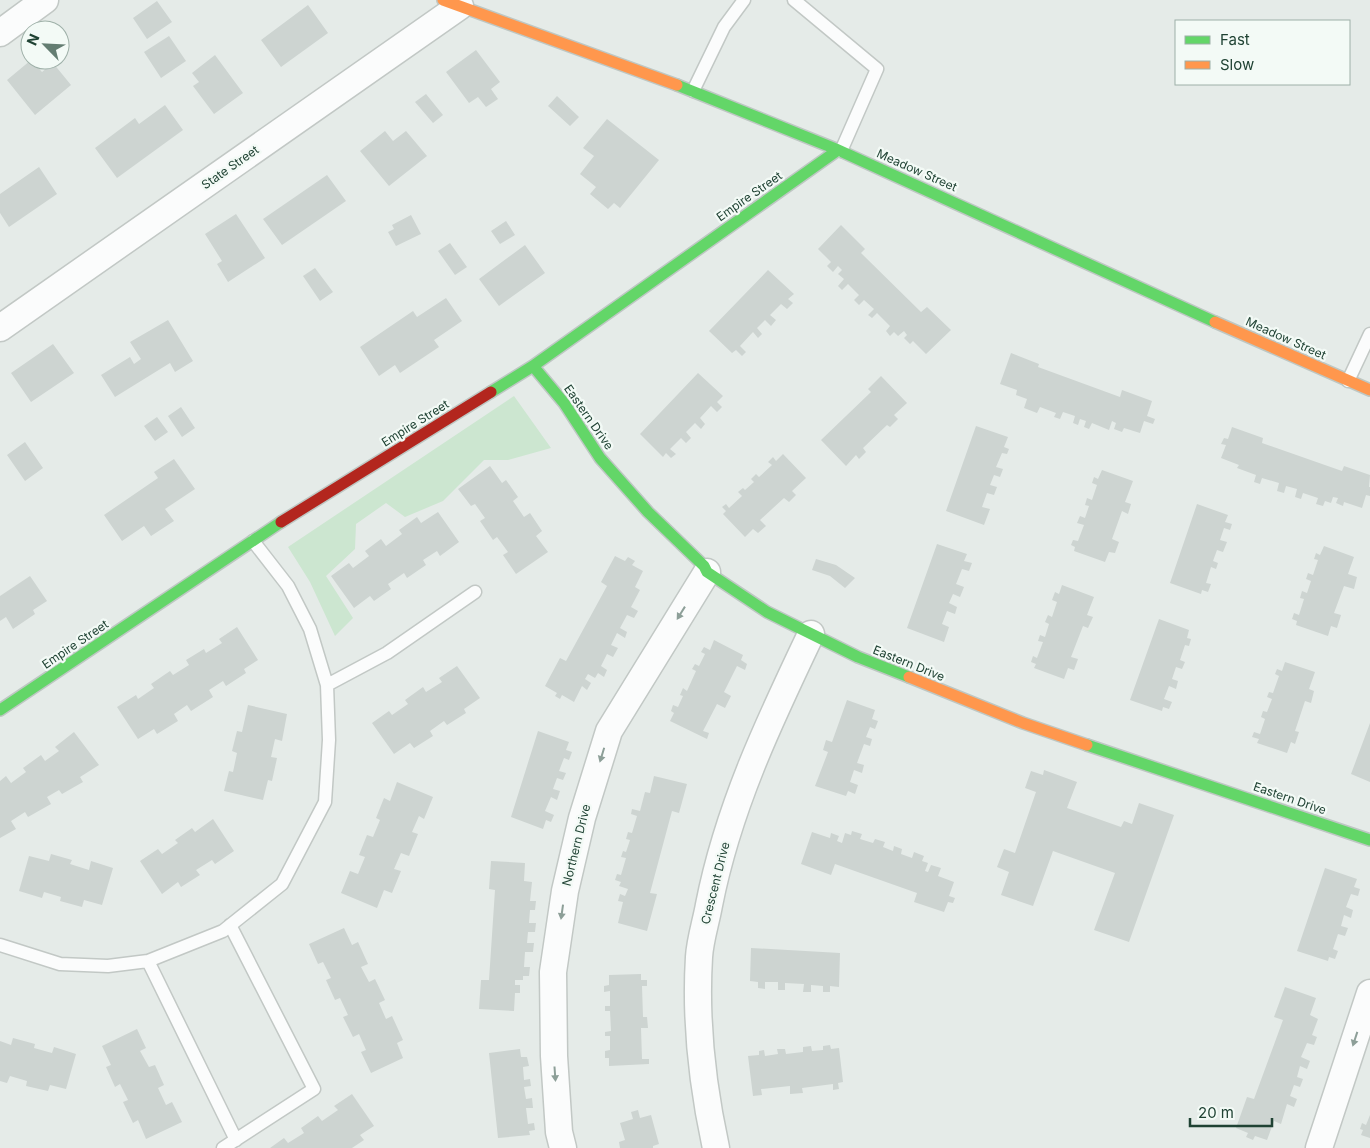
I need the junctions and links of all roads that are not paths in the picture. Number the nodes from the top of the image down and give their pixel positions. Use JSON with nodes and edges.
{"nodes":[{"id":1,"x":45,"y":0,"type":"edge"},
{"id":2,"x":744,"y":0,"type":"edge"},
{"id":3,"x":794,"y":0,"type":"edge"},
{"id":4,"x":452,"y":3,"type":"edge"},
{"id":5,"x":0,"y":32,"type":"edge"},
{"id":6,"x":693,"y":91,"type":"junction"},
{"id":7,"x":840,"y":151,"type":"junction"},
{"id":8,"x":0,"y":328,"type":"edge"},
{"id":9,"x":1370,"y":334,"type":"edge"},
{"id":10,"x":533,"y":366,"type":"junction"},
{"id":11,"x":1348,"y":380,"type":"junction"},
{"id":12,"x":1370,"y":390,"type":"edge"},
{"id":13,"x":253,"y":541,"type":"junction"},
{"id":14,"x":707,"y":572,"type":"junction"},
{"id":15,"x":475,"y":592,"type":"dead end"},
{"id":16,"x":811,"y":634,"type":"junction"},
{"id":17,"x":327,"y":685,"type":"junction"},
{"id":18,"x":0,"y":710,"type":"edge"},
{"id":19,"x":1370,"y":840,"type":"edge"},
{"id":20,"x":230,"y":925,"type":"junction"},
{"id":21,"x":0,"y":945,"type":"edge"},
{"id":22,"x":148,"y":961,"type":"junction"},
{"id":23,"x":1370,"y":993,"type":"edge"},
{"id":24,"x":236,"y":1140,"type":"junction"},
{"id":25,"x":223,"y":1148,"type":"edge"},
{"id":26,"x":563,"y":1148,"type":"edge"},
{"id":27,"x":716,"y":1148,"type":"edge"},
{"id":28,"x":1319,"y":1148,"type":"edge"}],
"edges":[{"from":1,"to":5,"type":"street"},
{"from":2,"to":6,"type":"lane"},
{"from":3,"to":7,"type":"lane"},
{"from":4,"to":6,"type":"street","name":"Meadow Street"},
{"from":4,"to":8,"type":"street","name":"State Street"},
{"from":6,"to":7,"type":"street","name":"Meadow Street"},
{"from":7,"to":10,"type":"street","name":"Empire Street"},
{"from":7,"to":11,"type":"street","name":"Meadow Street"},
{"from":9,"to":11,"type":"lane"},
{"from":10,"to":13,"type":"street","name":"Empire Street"},
{"from":10,"to":14,"type":"street","name":"Eastern Drive"},
{"from":11,"to":12,"type":"street","name":"Meadow Street"},
{"from":13,"to":17,"type":"lane"},
{"from":13,"to":18,"type":"street","name":"Empire Street"},
{"from":14,"to":16,"type":"street","name":"Eastern Drive"},
{"from":14,"to":26,"type":"street","name":"Northern Drive","one_way":true},
{"from":15,"to":17,"type":"lane"},
{"from":16,"to":19,"type":"street","name":"Eastern Drive"},
{"from":16,"to":27,"type":"street","name":"Crescent Drive"},
{"from":17,"to":20,"type":"lane"},
{"from":20,"to":22,"type":"lane"},
{"from":20,"to":24,"type":"lane"},
{"from":21,"to":22,"type":"lane"},
{"from":22,"to":24,"type":"lane"},
{"from":23,"to":28,"type":"street","one_way":true},
{"from":24,"to":25,"type":"lane"}]}
